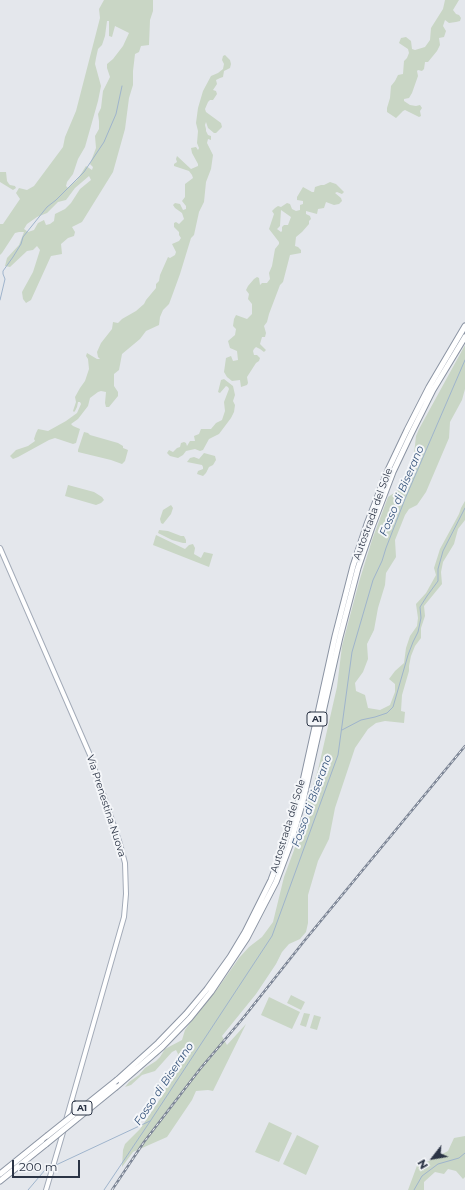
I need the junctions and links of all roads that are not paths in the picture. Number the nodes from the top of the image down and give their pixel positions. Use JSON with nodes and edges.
{"nodes":[{"id":1,"x":465,"y":326,"type":"edge"},
{"id":2,"x":465,"y":337,"type":"edge"},
{"id":3,"x":0,"y":548,"type":"edge"},
{"id":4,"x":0,"y":1174,"type":"edge"},
{"id":5,"x":0,"y":1181,"type":"edge"},
{"id":6,"x":46,"y":1190,"type":"edge"}],
"edges":[{"from":1,"to":4,"type":"highway","name":"Autostrada del Sole","number":"A1","bridge":true},
{"from":2,"to":5,"type":"highway","name":"Autostrada del Sole","number":"A1","bridge":true},
{"from":3,"to":6,"type":"main road","name":"Via Prenestina Nuova"}]}
